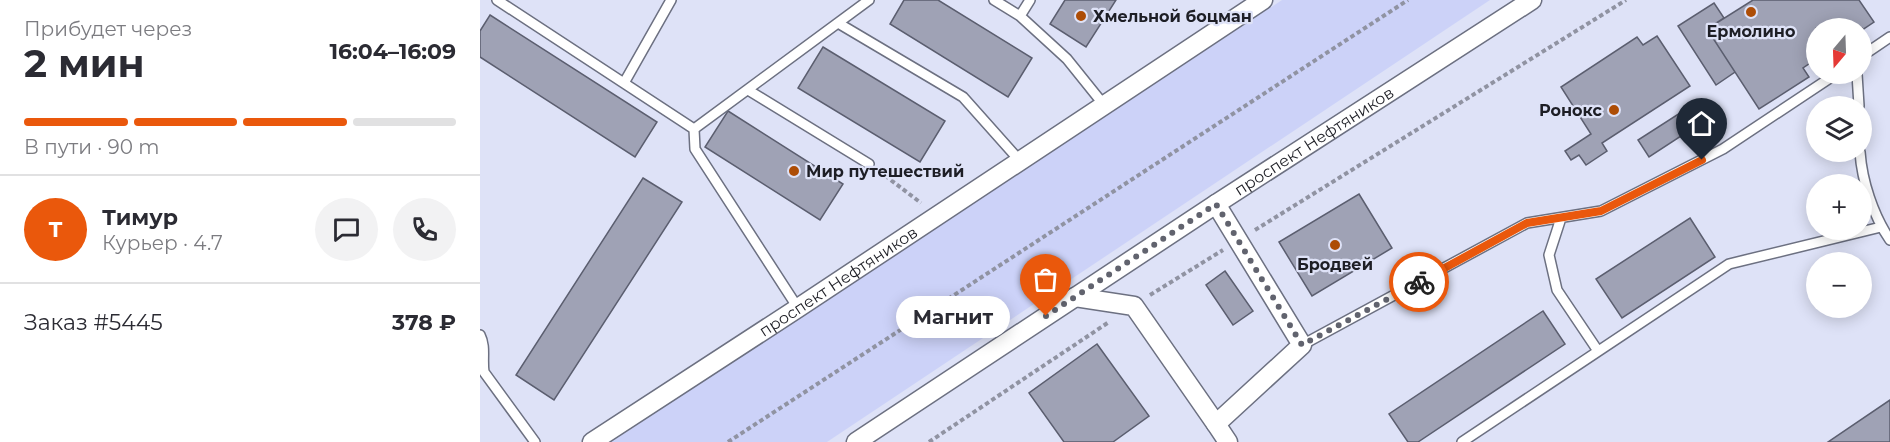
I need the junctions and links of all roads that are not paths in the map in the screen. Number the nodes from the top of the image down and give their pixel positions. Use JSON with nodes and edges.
{"nodes":[{"id":1,"x":497,"y":0,"type":"edge"},
{"id":2,"x":671,"y":0,"type":"edge"},
{"id":3,"x":869,"y":0,"type":"edge"},
{"id":4,"x":994,"y":0,"type":"edge"},
{"id":5,"x":1030,"y":0,"type":"edge"},
{"id":6,"x":1263,"y":0,"type":"edge"},
{"id":7,"x":1532,"y":0,"type":"edge"},
{"id":8,"x":1020,"y":16,"type":"junction"},
{"id":9,"x":838,"y":23,"type":"junction"},
{"id":10,"x":1890,"y":37,"type":"edge"},
{"id":11,"x":1872,"y":49,"type":"edge"},
{"id":12,"x":624,"y":83,"type":"junction"},
{"id":13,"x":1821,"y":84,"type":"edge"},
{"id":14,"x":747,"y":90,"type":"junction"},
{"id":15,"x":1104,"y":105,"type":"junction"},
{"id":16,"x":694,"y":129,"type":"junction"},
{"id":17,"x":1020,"y":161,"type":"junction"},
{"id":18,"x":1860,"y":162,"type":"edge"},
{"id":19,"x":869,"y":164,"type":"road end"},
{"id":20,"x":1216,"y":204,"type":"junction"},
{"id":21,"x":1561,"y":218,"type":"junction"},
{"id":22,"x":1881,"y":227,"type":"junction"},
{"id":23,"x":1890,"y":240,"type":"edge"},
{"id":24,"x":1075,"y":297,"type":"junction"},
{"id":25,"x":798,"y":308,"type":"junction"},
{"id":26,"x":480,"y":335,"type":"edge"},
{"id":27,"x":1302,"y":345,"type":"junction"},
{"id":28,"x":1598,"y":351,"type":"junction"},
{"id":29,"x":1216,"y":424,"type":"junction"},
{"id":30,"x":534,"y":442,"type":"edge"},
{"id":31,"x":592,"y":442,"type":"edge"},
{"id":32,"x":856,"y":442,"type":"edge"},
{"id":33,"x":1228,"y":442,"type":"edge"},
{"id":34,"x":1462,"y":442,"type":"edge"}],
"edges":[{"from":1,"to":12,"type":"lane"},
{"from":2,"to":12,"type":"lane"},
{"from":3,"to":9,"type":"lane"},
{"from":4,"to":8,"type":"lane"},
{"from":5,"to":8,"type":"lane"},
{"from":6,"to":15,"type":"street","name":"проспект Нефтяников"},
{"from":7,"to":20,"type":"street","name":"проспект Нефтяников"},
{"from":8,"to":15,"type":"lane"},
{"from":9,"to":14,"type":"lane"},
{"from":9,"to":17,"type":"lane"},
{"from":10,"to":11,"type":"lane"},
{"from":12,"to":16,"type":"lane"},
{"from":13,"to":21,"type":"lane"},
{"from":14,"to":16,"type":"lane"},
{"from":14,"to":19,"type":"lane"},
{"from":15,"to":17,"type":"street","name":"проспект Нефтяников"},
{"from":16,"to":25,"type":"lane"},
{"from":17,"to":25,"type":"street","name":"проспект Нефтяников"},
{"from":18,"to":22,"type":"lane"},
{"from":20,"to":24,"type":"street","name":"проспект Нефтяников"},
{"from":20,"to":27,"type":"street"},
{"from":21,"to":27,"type":"lane"},
{"from":21,"to":28,"type":"lane"},
{"from":22,"to":23,"type":"lane"},
{"from":22,"to":28,"type":"lane"},
{"from":24,"to":29,"type":"street"},
{"from":24,"to":32,"type":"street","name":"проспект Нефтяников"},
{"from":25,"to":31,"type":"street","name":"проспект Нефтяников"},
{"from":26,"to":30,"type":"lane"},
{"from":27,"to":29,"type":"street"},
{"from":28,"to":34,"type":"lane"},
{"from":29,"to":33,"type":"street"}]}
